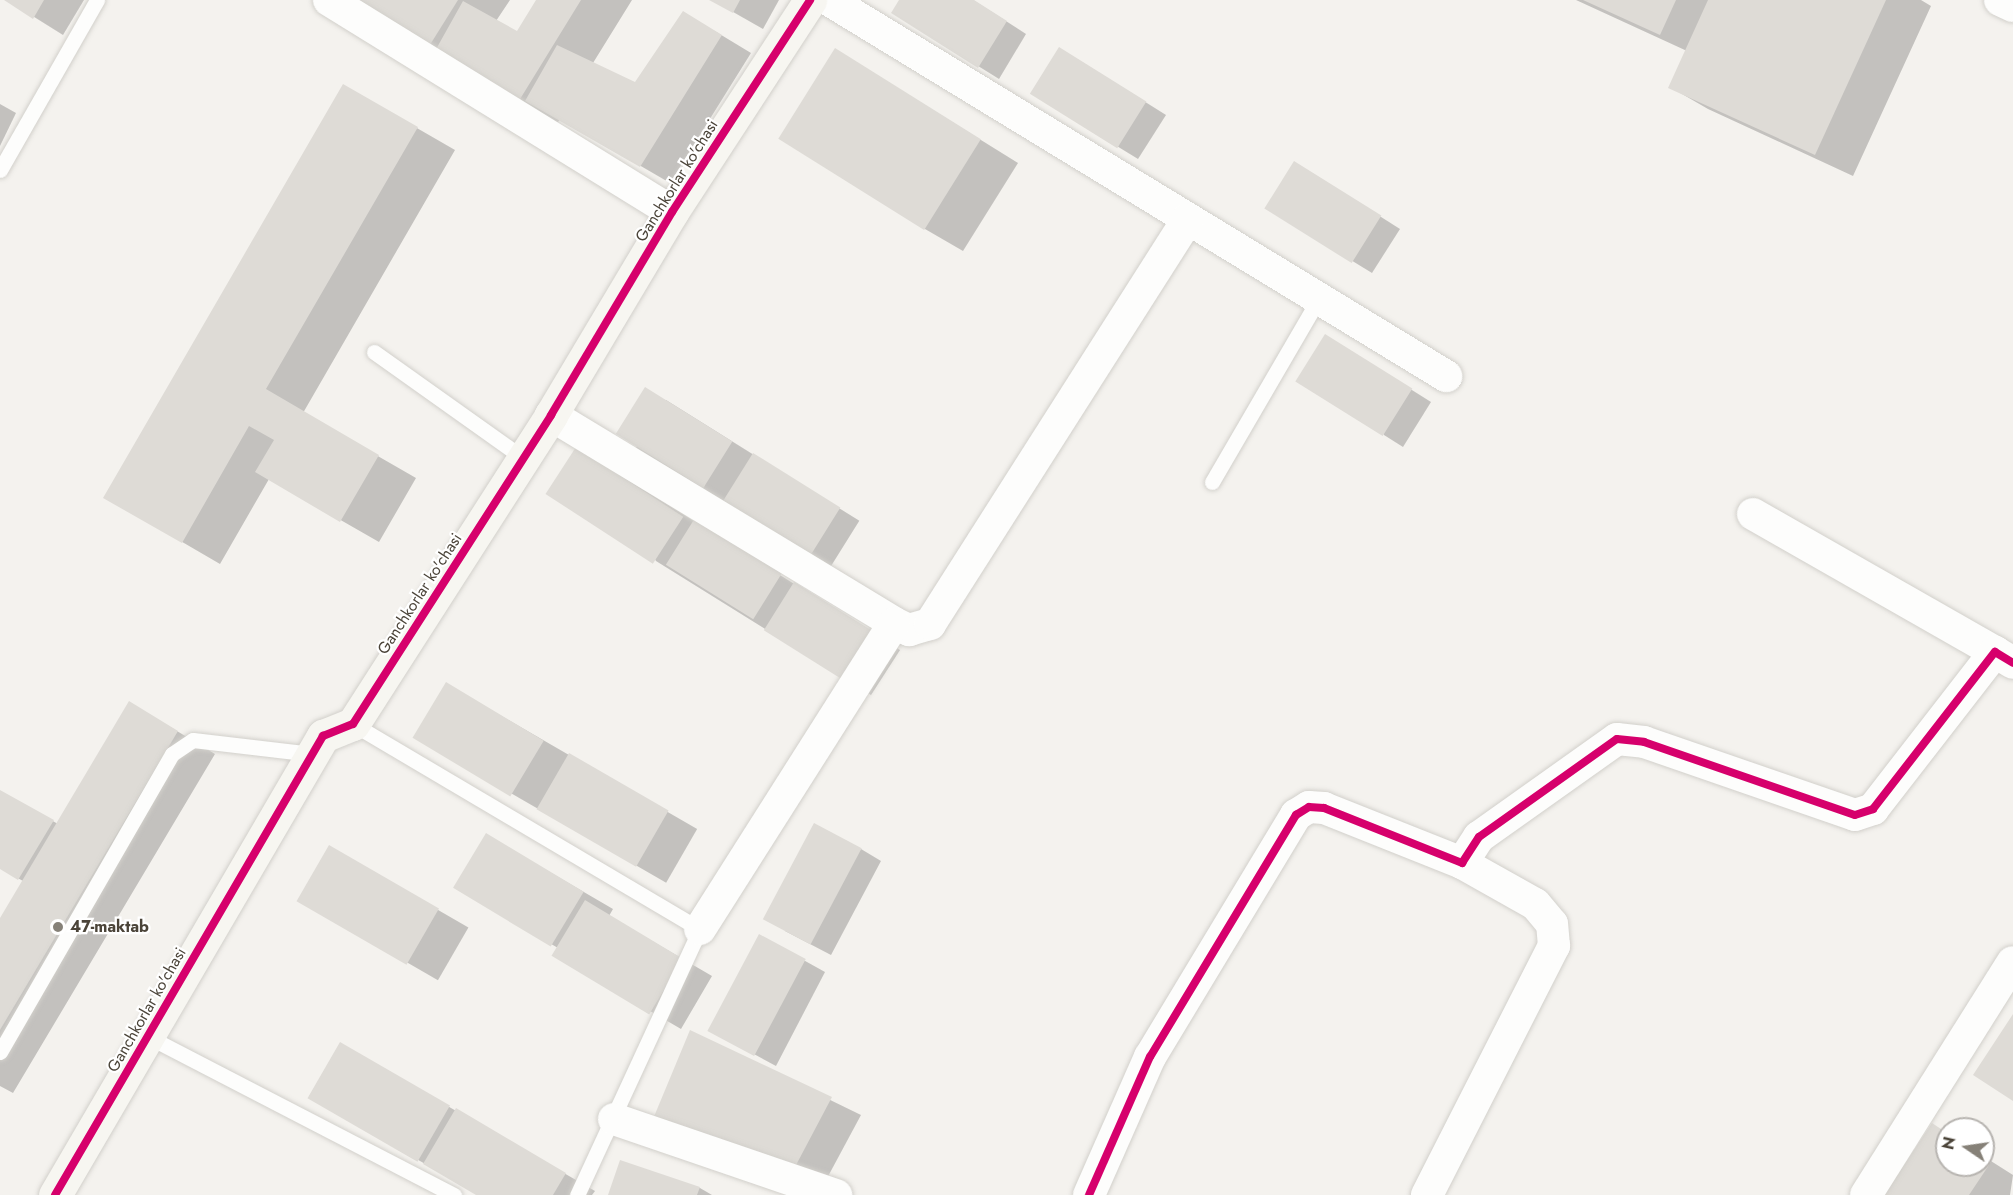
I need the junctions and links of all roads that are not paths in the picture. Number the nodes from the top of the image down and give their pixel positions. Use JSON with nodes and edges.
{"nodes":[{"id":1,"x":96,"y":0,"type":"edge"},
{"id":2,"x":329,"y":0,"type":"edge"},
{"id":3,"x":810,"y":0,"type":"edge"},
{"id":4,"x":829,"y":0,"type":"edge"},
{"id":5,"x":2001,"y":0,"type":"edge"},
{"id":6,"x":2013,"y":6,"type":"edge"},
{"id":7,"x":0,"y":170,"type":"edge"},
{"id":8,"x":672,"y":212,"type":"junction"},
{"id":9,"x":1188,"y":219,"type":"junction"},
{"id":10,"x":1318,"y":298,"type":"junction"},
{"id":11,"x":374,"y":352,"type":"dead end"},
{"id":12,"x":1446,"y":376,"type":"dead end"},
{"id":13,"x":551,"y":415,"type":"junction"},
{"id":14,"x":523,"y":458,"type":"junction"},
{"id":15,"x":1212,"y":482,"type":"dead end"},
{"id":16,"x":1753,"y":514,"type":"dead end"},
{"id":17,"x":894,"y":623,"type":"junction"},
{"id":18,"x":2004,"y":657,"type":"edge"},
{"id":19,"x":353,"y":724,"type":"junction"},
{"id":20,"x":312,"y":753,"type":"junction"},
{"id":21,"x":1462,"y":863,"type":"junction"},
{"id":22,"x":700,"y":929,"type":"junction"},
{"id":23,"x":2013,"y":962,"type":"edge"},
{"id":24,"x":147,"y":1036,"type":"junction"},
{"id":25,"x":0,"y":1052,"type":"edge"},
{"id":26,"x":614,"y":1119,"type":"junction"},
{"id":27,"x":55,"y":1195,"type":"edge"},
{"id":28,"x":454,"y":1195,"type":"edge"},
{"id":29,"x":577,"y":1195,"type":"edge"},
{"id":30,"x":836,"y":1195,"type":"edge"},
{"id":31,"x":1089,"y":1195,"type":"edge"},
{"id":32,"x":1427,"y":1195,"type":"edge"},
{"id":33,"x":1866,"y":1195,"type":"edge"}],
"edges":[{"from":1,"to":7,"type":"lane"},
{"from":2,"to":8,"type":"street"},
{"from":3,"to":8,"type":"street","name":"Ganchkorlar ko'chasi"},
{"from":4,"to":9,"type":"street"},
{"from":5,"to":6,"type":"street"},
{"from":8,"to":13,"type":"street","name":"Ganchkorlar ko'chasi"},
{"from":9,"to":10,"type":"street"},
{"from":9,"to":17,"type":"street"},
{"from":10,"to":12,"type":"street"},
{"from":10,"to":15,"type":"lane"},
{"from":11,"to":14,"type":"lane"},
{"from":13,"to":14,"type":"street","name":"Ganchkorlar ko'chasi"},
{"from":13,"to":17,"type":"street"},
{"from":14,"to":19,"type":"street","name":"Ganchkorlar ko'chasi"},
{"from":16,"to":18,"type":"street"},
{"from":17,"to":22,"type":"street"},
{"from":18,"to":21,"type":"street"},
{"from":19,"to":20,"type":"street","name":"Ganchkorlar ko'chasi"},
{"from":19,"to":22,"type":"lane"},
{"from":20,"to":24,"type":"street","name":"Ganchkorlar ko'chasi"},
{"from":20,"to":25,"type":"lane"},
{"from":21,"to":31,"type":"street"},
{"from":21,"to":32,"type":"street"},
{"from":22,"to":26,"type":"lane"},
{"from":23,"to":33,"type":"street"},
{"from":24,"to":27,"type":"street","name":"Ganchkorlar ko'chasi"},
{"from":24,"to":28,"type":"lane"},
{"from":26,"to":29,"type":"lane"},
{"from":26,"to":30,"type":"street"}]}
